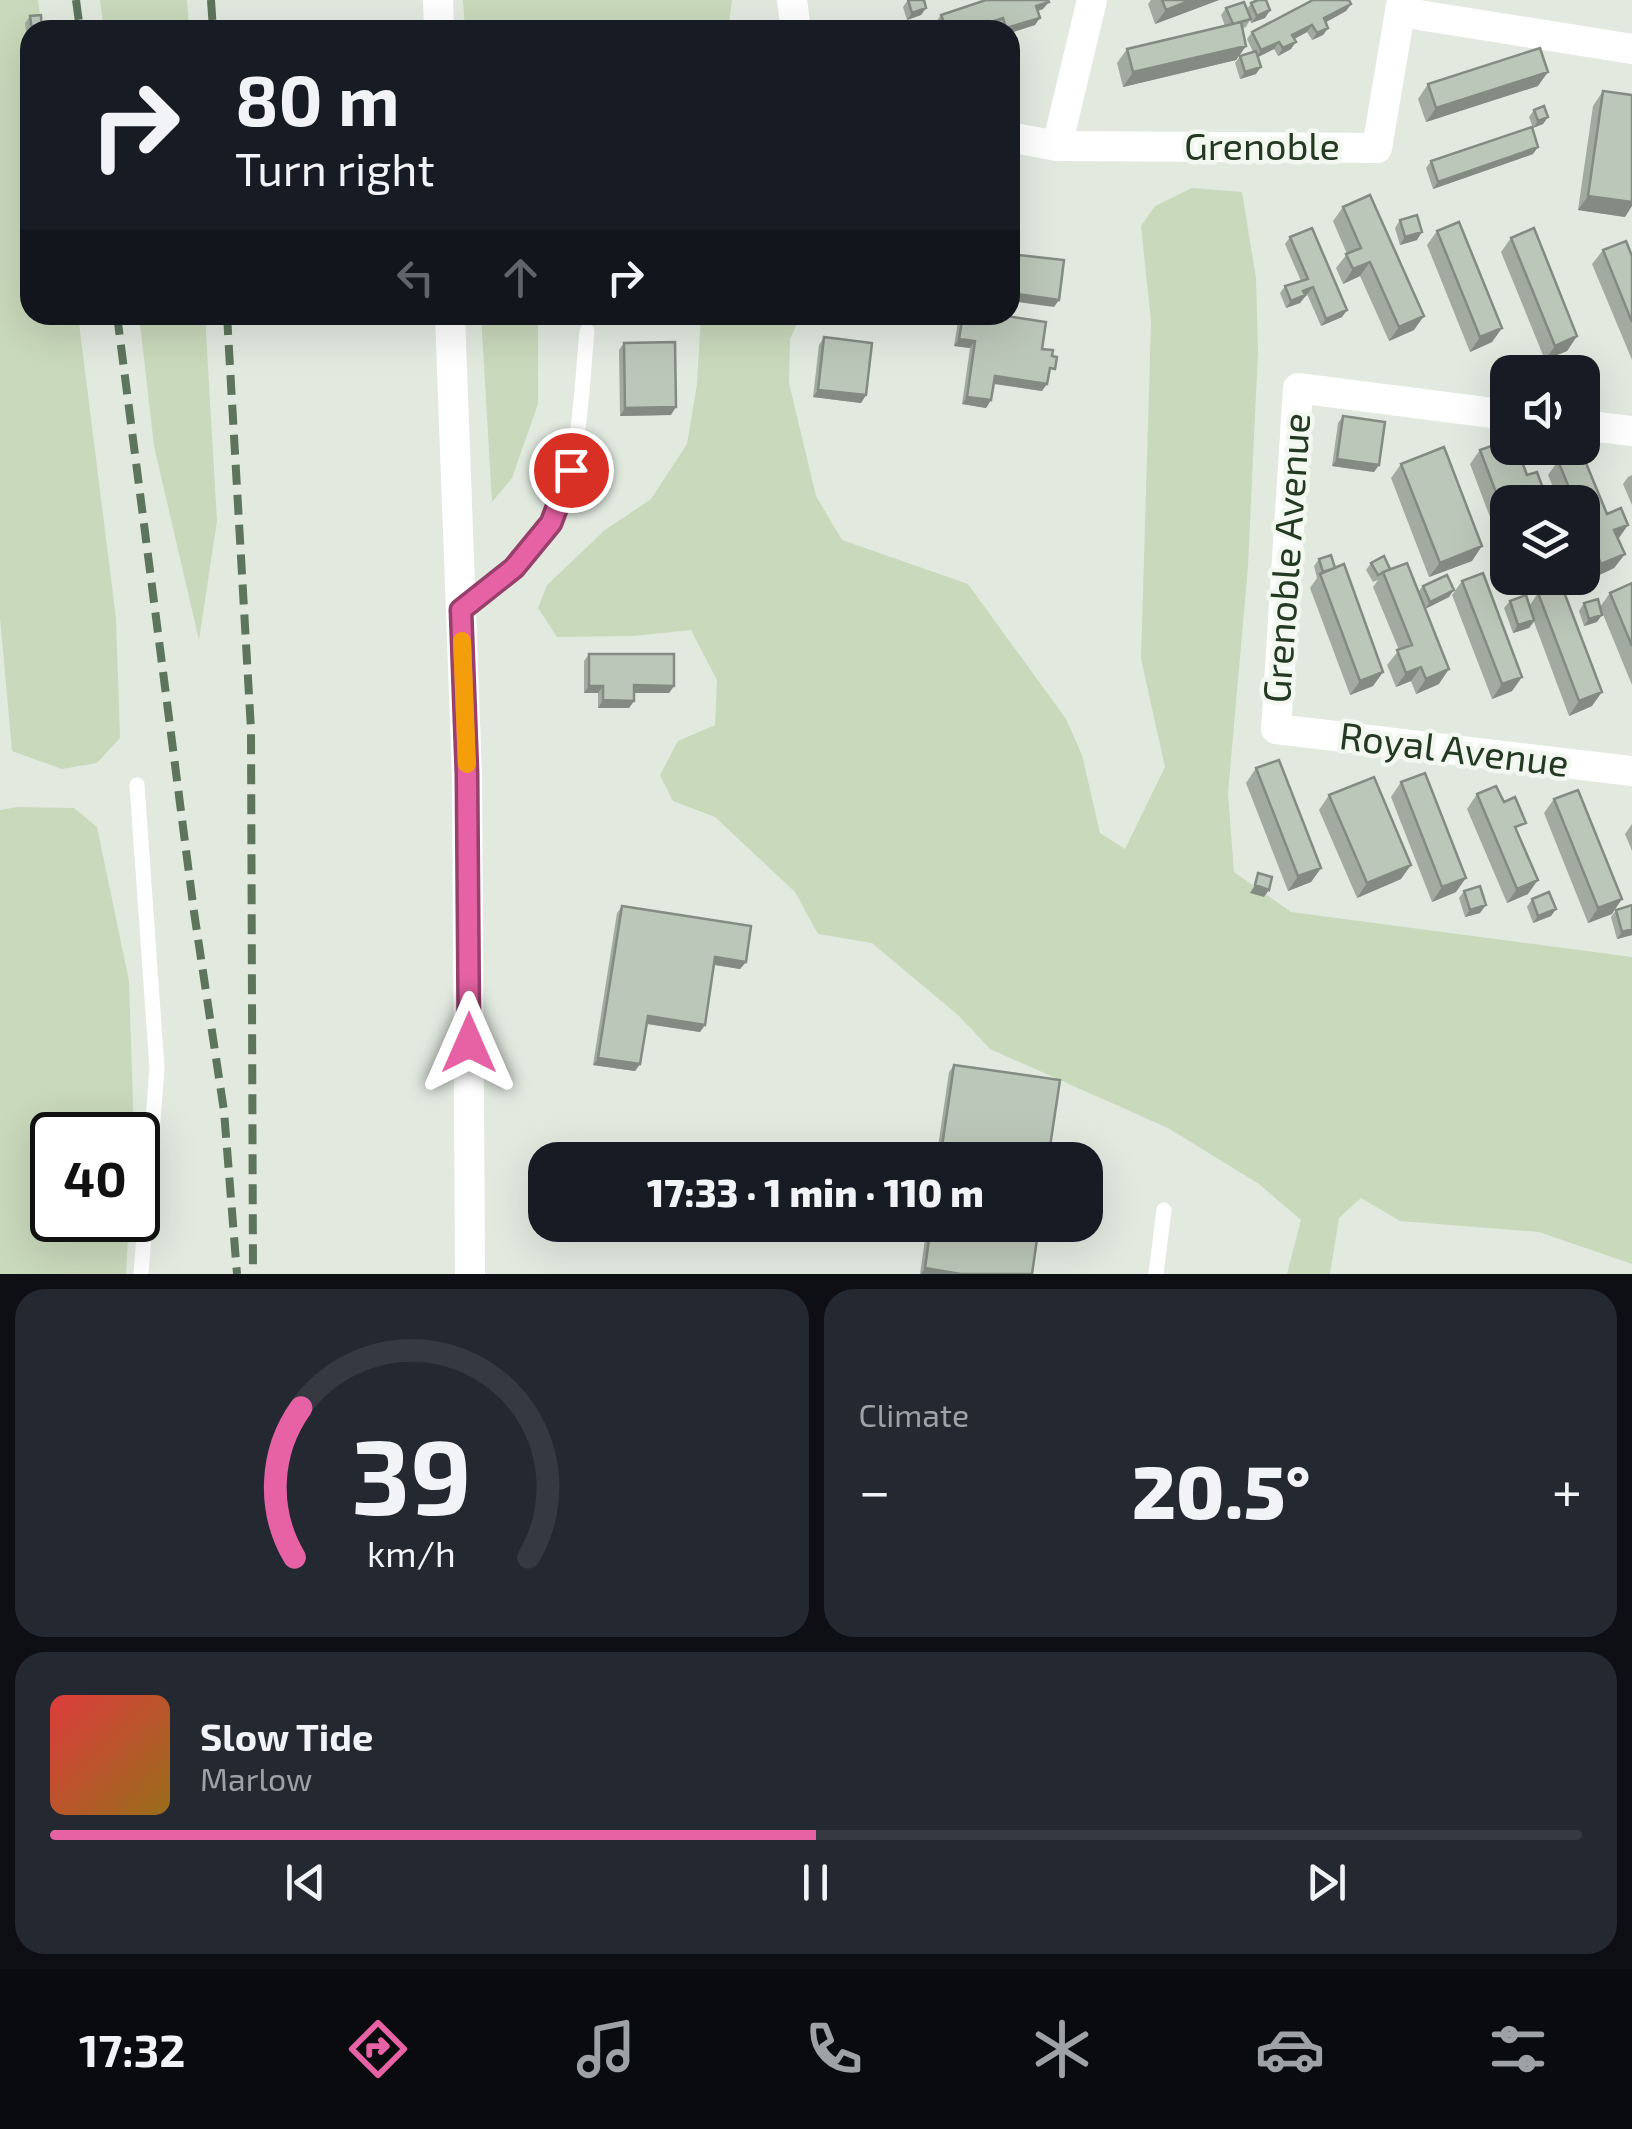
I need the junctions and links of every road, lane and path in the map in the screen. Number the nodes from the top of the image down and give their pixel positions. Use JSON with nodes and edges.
{"nodes":[{"id":1,"x":1092,"y":0,"type":"edge"},
{"id":2,"x":1401,"y":6,"type":"edge"},
{"id":3,"x":1632,"y":49,"type":"edge"},
{"id":4,"x":1020,"y":140,"type":"edge"},
{"id":5,"x":1057,"y":146,"type":"junction"},
{"id":6,"x":450,"y":325,"type":"edge"},
{"id":7,"x":587,"y":331,"type":"dead end"},
{"id":8,"x":1490,"y":413,"type":"edge"},
{"id":9,"x":1600,"y":427,"type":"edge"},
{"id":10,"x":1632,"y":431,"type":"edge"},
{"id":11,"x":461,"y":610,"type":"junction"},
{"id":12,"x":1276,"y":728,"type":"joint"},
{"id":13,"x":1632,"y":771,"type":"edge"},
{"id":14,"x":137,"y":785,"type":"dead end"},
{"id":15,"x":1164,"y":1210,"type":"dead end"},
{"id":16,"x":141,"y":1274,"type":"edge"},
{"id":17,"x":470,"y":1274,"type":"edge"},
{"id":18,"x":1156,"y":1274,"type":"edge"}],
"edges":[{"from":1,"to":5,"type":"street"},
{"from":2,"to":3,"type":"street"},
{"from":2,"to":5,"type":"street","name":"Grenoble"},
{"from":4,"to":5,"type":"street"},
{"from":6,"to":11,"type":"street"},
{"from":7,"to":11,"type":"lane"},
{"from":8,"to":12,"type":"street","name":"Grenoble Avenue"},
{"from":9,"to":10,"type":"street"},
{"from":11,"to":17,"type":"street"},
{"from":12,"to":13,"type":"street","name":"Royal Avenue"},
{"from":14,"to":16,"type":"lane"},
{"from":15,"to":18,"type":"lane"}]}
